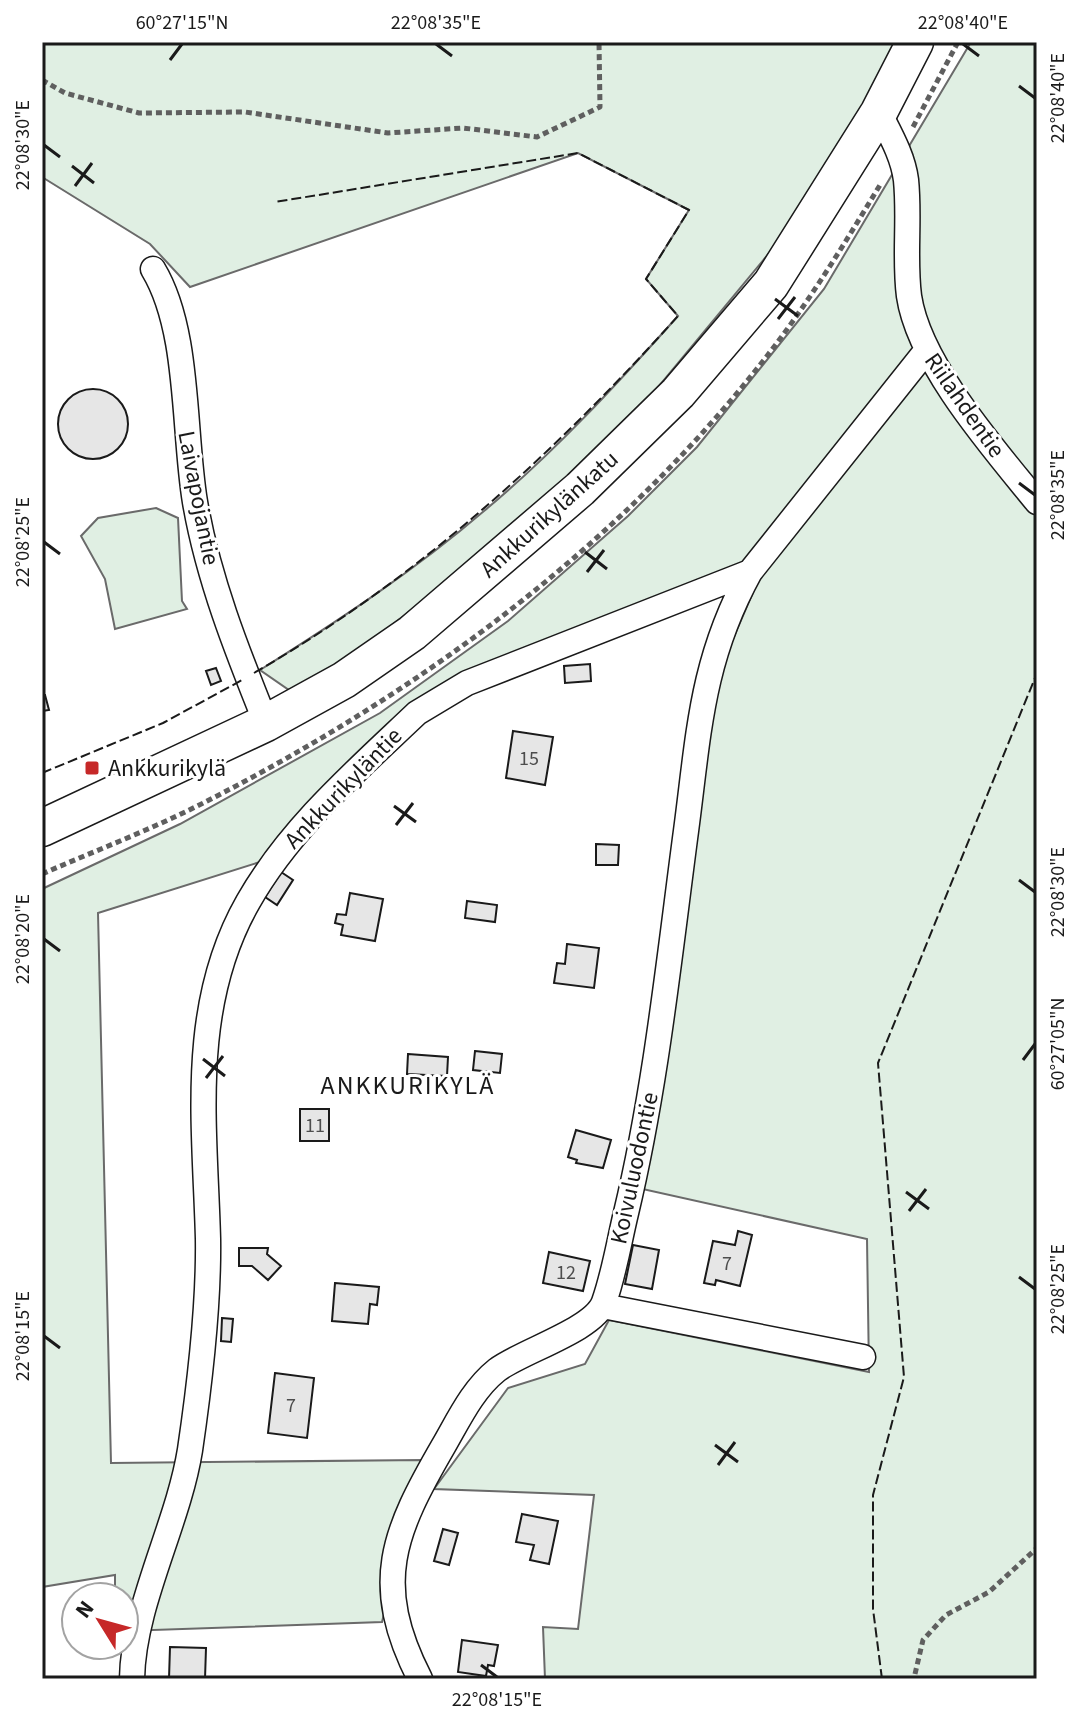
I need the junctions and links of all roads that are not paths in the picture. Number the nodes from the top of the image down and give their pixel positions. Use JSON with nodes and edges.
{"nodes":[{"id":1,"x":915,"y":42,"type":"edge"},
{"id":2,"x":879,"y":112,"type":"junction"},
{"id":3,"x":153,"y":269,"type":"dead end"},
{"id":4,"x":926,"y":351,"type":"junction"},
{"id":5,"x":1037,"y":502,"type":"edge"},
{"id":6,"x":750,"y":572,"type":"junction"},
{"id":7,"x":266,"y":723,"type":"junction"},
{"id":8,"x":42,"y":828,"type":"edge"},
{"id":9,"x":603,"y":1306,"type":"junction"},
{"id":10,"x":863,"y":1357,"type":"dead end"},
{"id":11,"x":132,"y":1679,"type":"edge"},
{"id":12,"x":420,"y":1679,"type":"edge"}],
"edges":[{"from":1,"to":2,"type":"street","name":"Ankkurikylänkatu"},
{"from":2,"to":4,"type":"street","name":"Riilahdentie"},
{"from":2,"to":7,"type":"street","name":"Ankkurikylänkatu"},
{"from":3,"to":7,"type":"street","name":"Laivapojantie"},
{"from":4,"to":5,"type":"street","name":"Riilahdentie"},
{"from":4,"to":6,"type":"street"},
{"from":6,"to":9,"type":"street","name":"Koivuluodontie"},
{"from":6,"to":11,"type":"street","name":"Ankkurikyläntie"},
{"from":7,"to":8,"type":"street","name":"Ankkurikylänkatu"},
{"from":9,"to":10,"type":"street"},
{"from":9,"to":12,"type":"street"}]}
